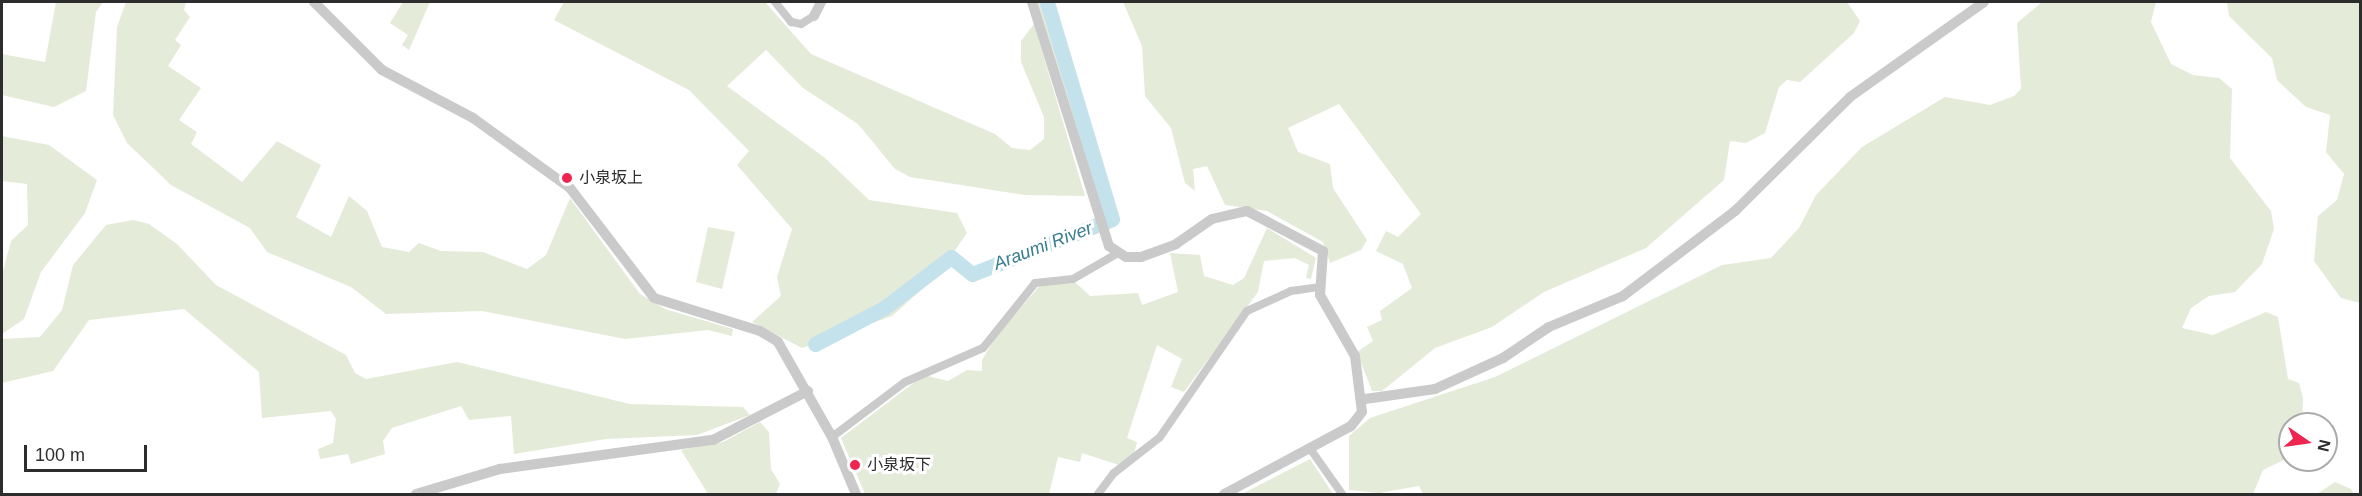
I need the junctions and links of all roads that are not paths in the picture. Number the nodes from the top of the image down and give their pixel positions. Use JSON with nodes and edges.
{"nodes":[{"id":1,"x":314,"y":2,"type":"edge"},
{"id":2,"x":775,"y":2,"type":"edge"},
{"id":3,"x":821,"y":2,"type":"edge"},
{"id":4,"x":1032,"y":2,"type":"edge"},
{"id":5,"x":1984,"y":2,"type":"edge"},
{"id":6,"x":814,"y":16,"type":"joint"},
{"id":7,"x":1118,"y":253,"type":"junction"},
{"id":8,"x":1319,"y":287,"type":"junction"},
{"id":9,"x":808,"y":391,"type":"junction"},
{"id":10,"x":1365,"y":399,"type":"junction"},
{"id":11,"x":832,"y":437,"type":"junction"},
{"id":12,"x":1311,"y":450,"type":"junction"},
{"id":13,"x":416,"y":495,"type":"edge"},
{"id":14,"x":856,"y":495,"type":"edge"},
{"id":15,"x":1098,"y":495,"type":"edge"},
{"id":16,"x":1224,"y":495,"type":"edge"},
{"id":17,"x":1342,"y":495,"type":"edge"}],
"edges":[{"from":1,"to":9,"type":"street"},
{"from":2,"to":6,"type":"street"},
{"from":3,"to":6,"type":"street"},
{"from":4,"to":7,"type":"street"},
{"from":5,"to":10,"type":"street"},
{"from":7,"to":8,"type":"street"},
{"from":7,"to":11,"type":"street"},
{"from":8,"to":10,"type":"street"},
{"from":8,"to":15,"type":"street"},
{"from":9,"to":11,"type":"street"},
{"from":9,"to":13,"type":"street"},
{"from":10,"to":12,"type":"street"},
{"from":11,"to":14,"type":"street"},
{"from":12,"to":16,"type":"street"},
{"from":12,"to":17,"type":"street"}]}
